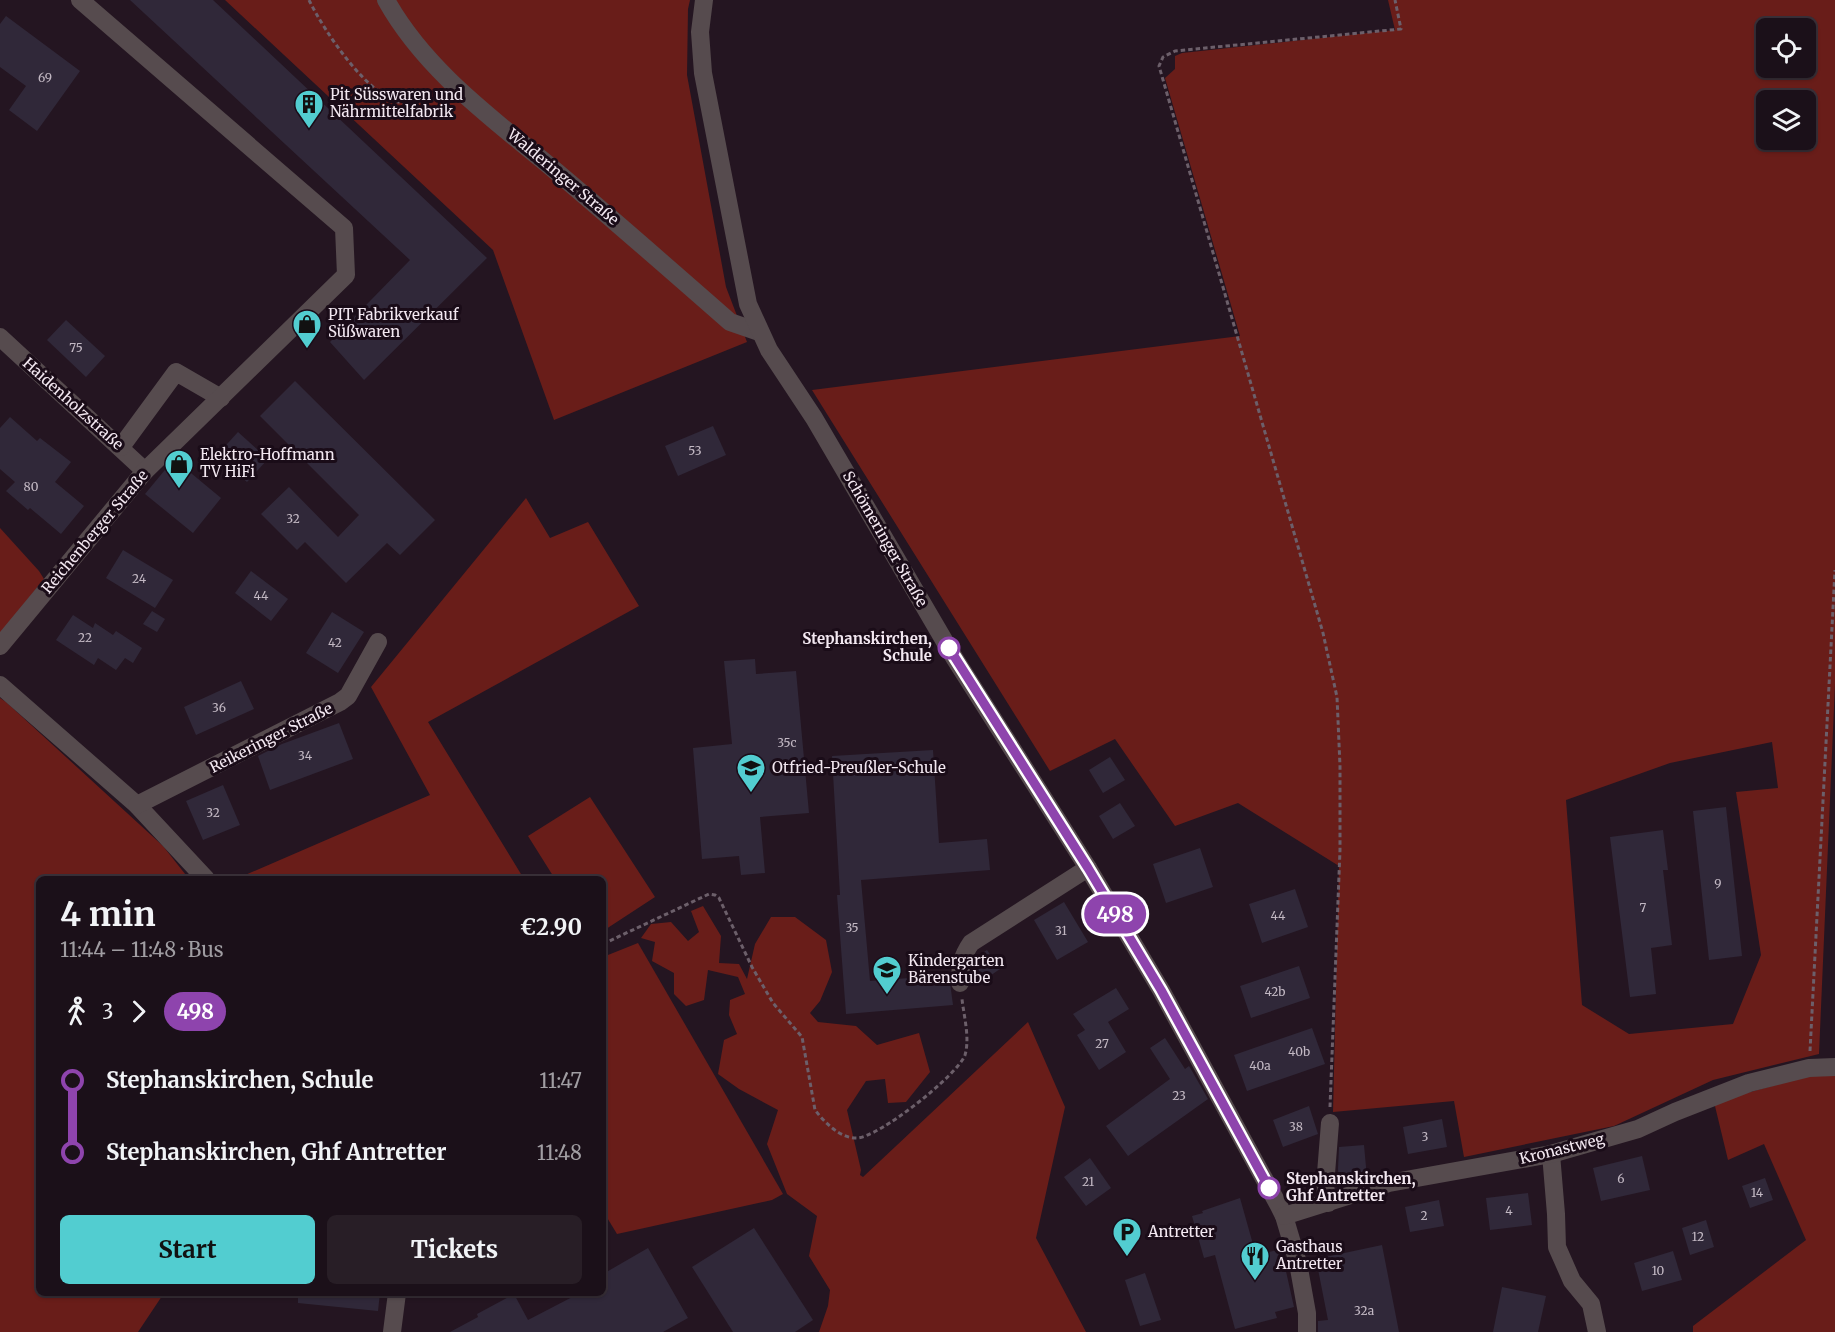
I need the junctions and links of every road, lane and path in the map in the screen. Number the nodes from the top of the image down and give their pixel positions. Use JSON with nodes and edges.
{"nodes":[{"id":1,"x":80,"y":0,"type":"edge"},
{"id":2,"x":309,"y":0,"type":"edge"},
{"id":3,"x":386,"y":0,"type":"edge"},
{"id":4,"x":704,"y":0,"type":"edge"},
{"id":5,"x":1395,"y":0,"type":"edge"},
{"id":6,"x":446,"y":101,"type":"dead end"},
{"id":7,"x":759,"y":332,"type":"junction"},
{"id":8,"x":0,"y":337,"type":"edge"},
{"id":9,"x":221,"y":398,"type":"junction"},
{"id":10,"x":121,"y":447,"type":"junction"},
{"id":11,"x":145,"y":471,"type":"junction"},
{"id":12,"x":1835,"y":570,"type":"edge"},
{"id":13,"x":378,"y":642,"type":"dead end"},
{"id":14,"x":0,"y":646,"type":"edge"},
{"id":15,"x":0,"y":686,"type":"edge"},
{"id":16,"x":137,"y":805,"type":"junction"},
{"id":17,"x":1088,"y":868,"type":"junction"},
{"id":18,"x":203,"y":876,"type":"edge"},
{"id":19,"x":606,"y":943,"type":"edge"},
{"id":20,"x":960,"y":983,"type":"joint"},
{"id":21,"x":1835,"y":1067,"type":"edge"},
{"id":22,"x":1809,"y":1068,"type":"junction"},
{"id":23,"x":1330,"y":1124,"type":"joint"},
{"id":24,"x":1551,"y":1154,"type":"junction"},
{"id":25,"x":1328,"y":1203,"type":"junction"},
{"id":26,"x":1284,"y":1216,"type":"junction"},
{"id":27,"x":397,"y":1296,"type":"edge"},
{"id":28,"x":392,"y":1332,"type":"edge"},
{"id":29,"x":1307,"y":1332,"type":"edge"},
{"id":30,"x":1598,"y":1332,"type":"edge"}],
"edges":[{"from":1,"to":9,"type":"street","name":"Reichenberger Straße"},
{"from":2,"to":6,"type":"path"},
{"from":3,"to":7,"type":"street","name":"Walderinger Straße"},
{"from":4,"to":7,"type":"street","name":"Schömeringer Straße"},
{"from":5,"to":23,"type":"path"},
{"from":7,"to":17,"type":"street","name":"Schömeringer Straße"},
{"from":8,"to":10,"type":"street","name":"Haidenholzstraße"},
{"from":9,"to":10,"type":"street"},
{"from":9,"to":11,"type":"street","name":"Reichenberger Straße"},
{"from":10,"to":11,"type":"street","name":"Haidenholzstraße"},
{"from":11,"to":14,"type":"street","name":"Reichenberger Straße"},
{"from":12,"to":22,"type":"path"},
{"from":13,"to":16,"type":"street","name":"Reikeringer Straße"},
{"from":15,"to":16,"type":"street"},
{"from":16,"to":18,"type":"street"},
{"from":17,"to":20,"type":"street"},
{"from":17,"to":26,"type":"street","name":"Schömeringer Straße"},
{"from":19,"to":20,"type":"path"},
{"from":21,"to":22,"type":"street","name":"Kronastweg"},
{"from":22,"to":24,"type":"street","name":"Kronastweg"},
{"from":23,"to":25,"type":"street"},
{"from":24,"to":25,"type":"street","name":"Kronastweg"},
{"from":24,"to":30,"type":"street"},
{"from":25,"to":26,"type":"street","name":"Kronastweg"},
{"from":26,"to":29,"type":"street","name":"Schömeringer Straße"},
{"from":27,"to":28,"type":"street"}]}
